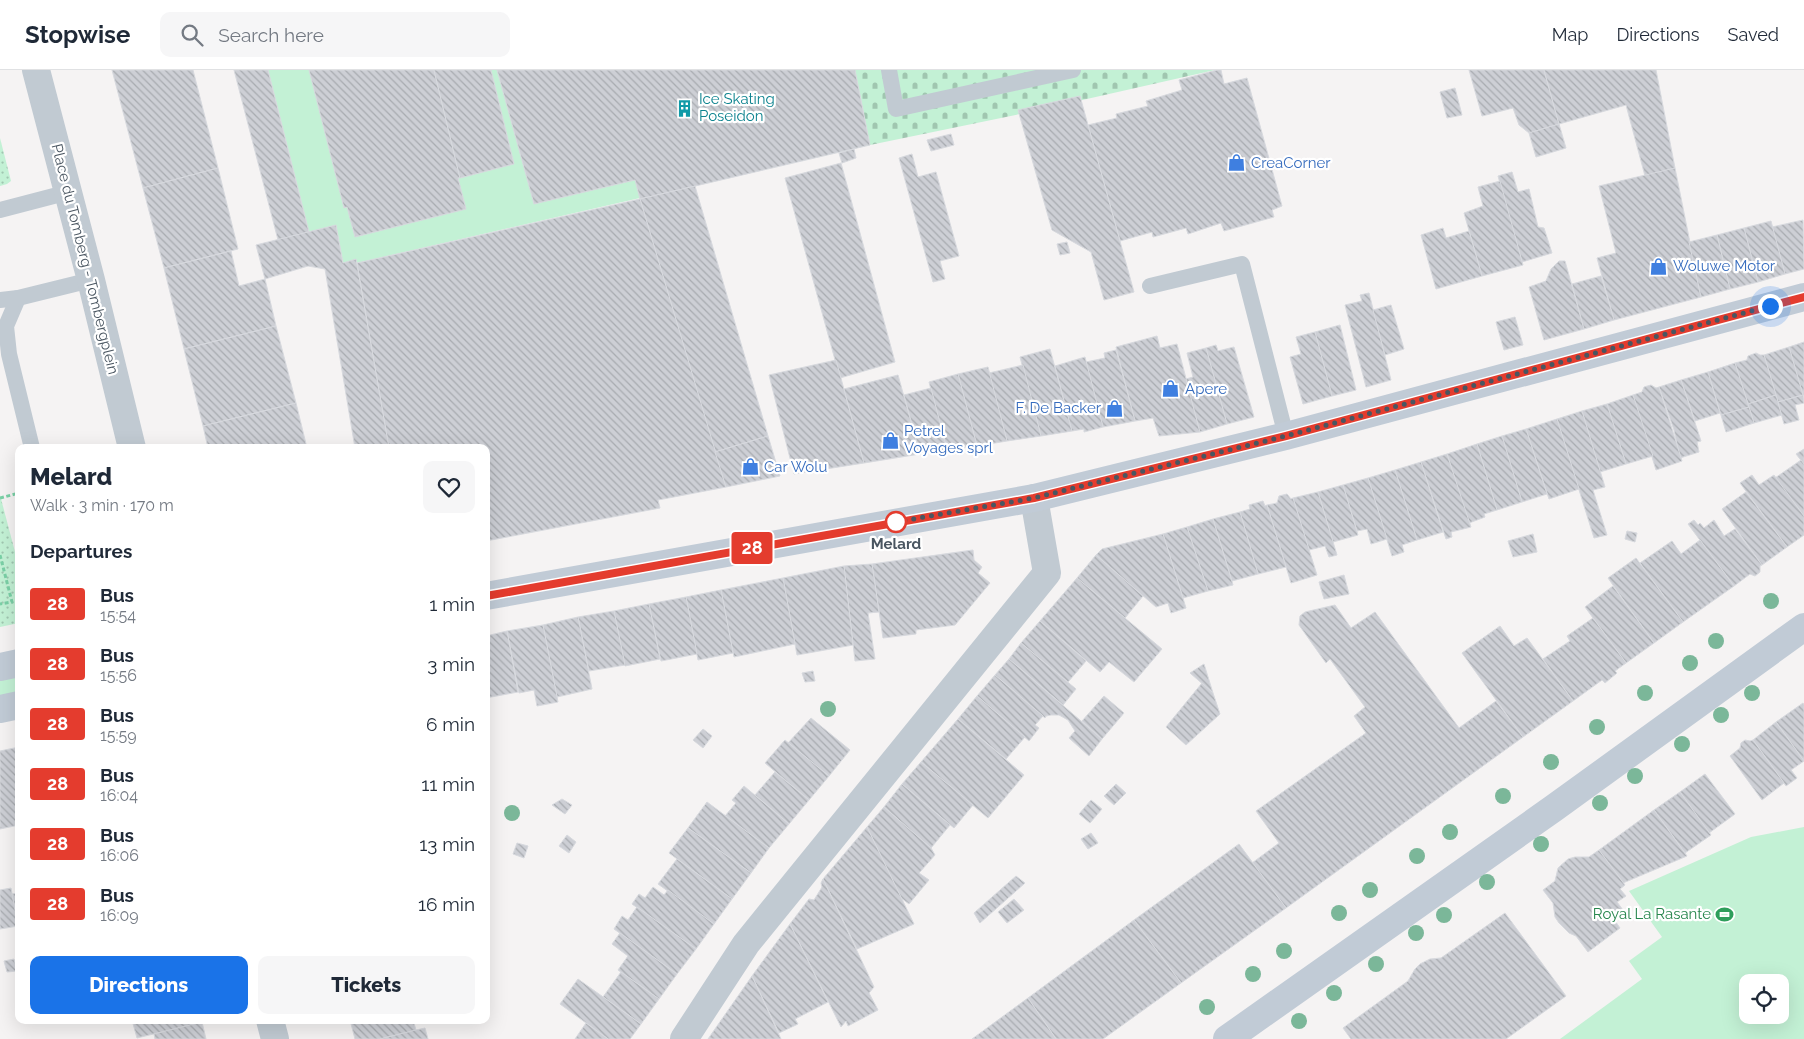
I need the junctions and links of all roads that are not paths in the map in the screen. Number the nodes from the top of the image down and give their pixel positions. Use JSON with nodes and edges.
{"nodes":[{"id":1,"x":36,"y":70,"type":"edge"},
{"id":2,"x":889,"y":70,"type":"edge"},
{"id":3,"x":1073,"y":70,"type":"edge"},
{"id":4,"x":69,"y":192,"type":"junction"},
{"id":5,"x":0,"y":210,"type":"edge"},
{"id":6,"x":91,"y":280,"type":"junction"},
{"id":7,"x":1150,"y":286,"type":"dead end"},
{"id":8,"x":1804,"y":297,"type":"edge"},
{"id":9,"x":18,"y":298,"type":"junction"},
{"id":10,"x":0,"y":300,"type":"edge"},
{"id":11,"x":1286,"y":436,"type":"junction"},
{"id":12,"x":31,"y":444,"type":"edge"},
{"id":13,"x":131,"y":444,"type":"edge"},
{"id":14,"x":1034,"y":498,"type":"junction"},
{"id":15,"x":490,"y":595,"type":"edge"},
{"id":16,"x":1804,"y":627,"type":"edge"},
{"id":17,"x":15,"y":664,"type":"edge"},
{"id":18,"x":0,"y":667,"type":"edge"},
{"id":19,"x":15,"y":706,"type":"edge"},
{"id":20,"x":0,"y":709,"type":"edge"},
{"id":21,"x":271,"y":1024,"type":"edge"},
{"id":22,"x":275,"y":1039,"type":"edge"},
{"id":23,"x":684,"y":1039,"type":"edge"},
{"id":24,"x":1228,"y":1039,"type":"edge"}],
"edges":[{"from":1,"to":4,"type":"street","name":"Place du Tomberg - Tombergplein"},
{"from":2,"to":3,"type":"lane"},
{"from":4,"to":5,"type":"lane"},
{"from":4,"to":6,"type":"street","name":"Place du Tomberg - Tombergplein"},
{"from":6,"to":9,"type":"lane"},
{"from":6,"to":13,"type":"street","name":"Place du Tomberg - Tombergplein"},
{"from":7,"to":11,"type":"lane"},
{"from":8,"to":11,"type":"street"},
{"from":9,"to":10,"type":"lane"},
{"from":9,"to":12,"type":"lane"},
{"from":11,"to":14,"type":"street"},
{"from":14,"to":15,"type":"street"},
{"from":14,"to":23,"type":"street"},
{"from":16,"to":24,"type":"street"},
{"from":17,"to":18,"type":"street"},
{"from":19,"to":20,"type":"street"},
{"from":21,"to":22,"type":"street"}]}
